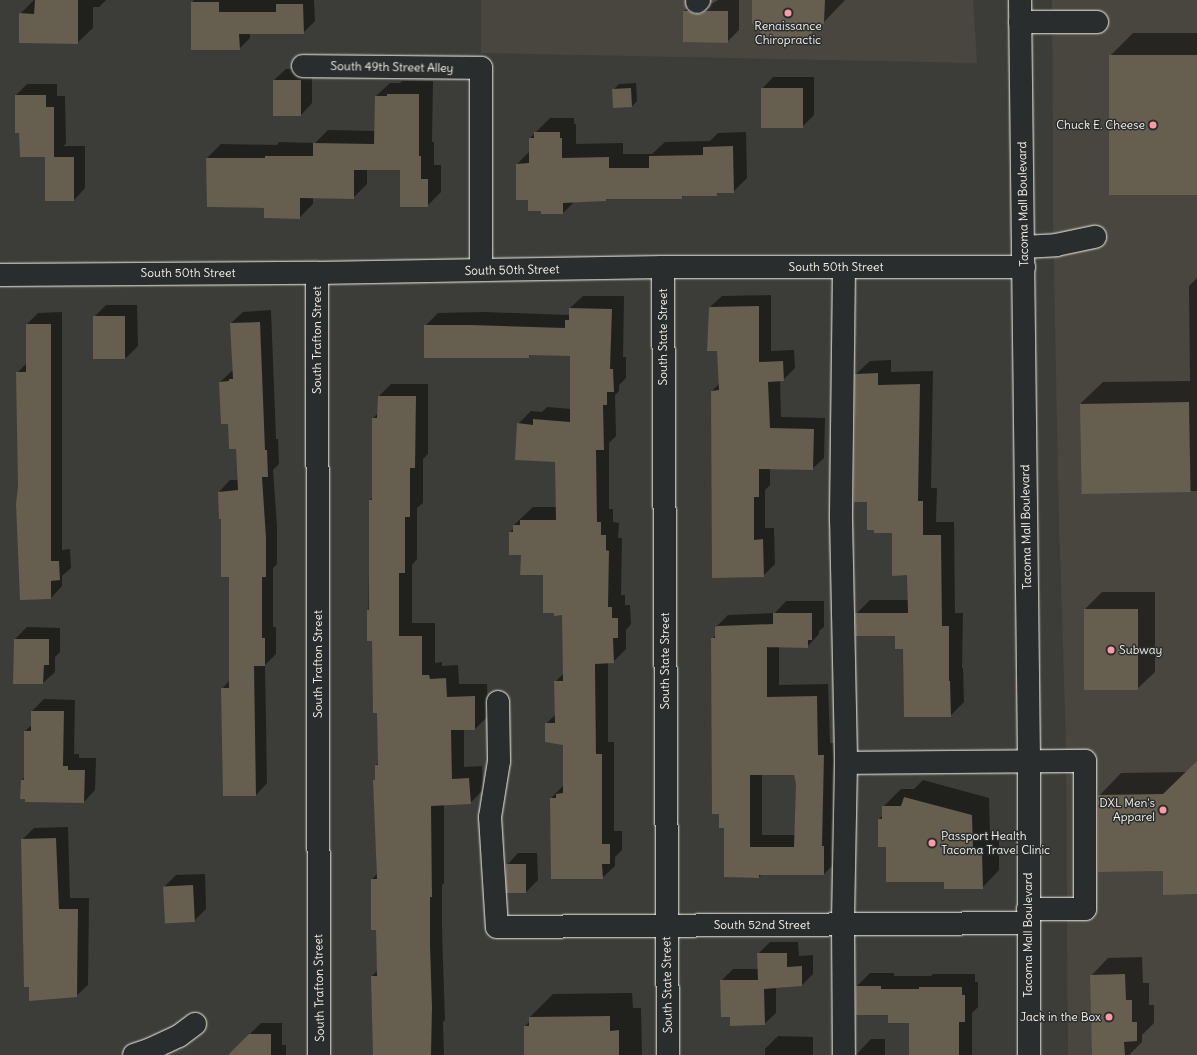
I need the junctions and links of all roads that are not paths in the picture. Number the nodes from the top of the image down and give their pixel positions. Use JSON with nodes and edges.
{"nodes":[{"id":1,"x":1020,"y":0,"type":"edge"},
{"id":2,"x":1020,"y":22,"type":"junction"},
{"id":3,"x":1097,"y":22,"type":"dead end"},
{"id":4,"x":303,"y":66,"type":"dead end"},
{"id":5,"x":1095,"y":237,"type":"dead end"},
{"id":6,"x":1024,"y":257,"type":"junction"},
{"id":7,"x":663,"y":267,"type":"junction"},
{"id":8,"x":844,"y":267,"type":"junction"},
{"id":9,"x":481,"y":270,"type":"junction"},
{"id":10,"x":317,"y":273,"type":"junction"},
{"id":11,"x":0,"y":275,"type":"edge"},
{"id":12,"x":498,"y":702,"type":"dead end"},
{"id":13,"x":1029,"y":761,"type":"junction"},
{"id":14,"x":846,"y":763,"type":"junction"},
{"id":15,"x":1028,"y":916,"type":"junction"},
{"id":16,"x":843,"y":924,"type":"junction"},
{"id":17,"x":666,"y":925,"type":"junction"},
{"id":18,"x":195,"y":1024,"type":"dead end"},
{"id":19,"x":134,"y":1055,"type":"edge"},
{"id":20,"x":319,"y":1055,"type":"edge"},
{"id":21,"x":668,"y":1055,"type":"edge"},
{"id":22,"x":844,"y":1055,"type":"edge"},
{"id":23,"x":1029,"y":1055,"type":"edge"}],
"edges":[{"from":1,"to":2,"type":"street","name":"Tacoma Mall Boulevard"},
{"from":2,"to":3,"type":"street"},
{"from":2,"to":6,"type":"street","name":"Tacoma Mall Boulevard"},
{"from":4,"to":9,"type":"street","name":"South 49th Street Alley"},
{"from":5,"to":6,"type":"street","name":"South 50th Street"},
{"from":6,"to":8,"type":"street","name":"South 50th Street"},
{"from":6,"to":13,"type":"street","name":"Tacoma Mall Boulevard"},
{"from":7,"to":8,"type":"street","name":"South 50th Street"},
{"from":7,"to":9,"type":"street","name":"South 50th Street"},
{"from":7,"to":17,"type":"street","name":"South State Street"},
{"from":8,"to":14,"type":"street"},
{"from":9,"to":10,"type":"street","name":"South 50th Street"},
{"from":10,"to":11,"type":"street","name":"South 50th Street"},
{"from":10,"to":20,"type":"street","name":"South Trafton Street"},
{"from":12,"to":17,"type":"street","name":"South 52nd Street"},
{"from":13,"to":14,"type":"street"},
{"from":13,"to":15,"type":"street","name":"Tacoma Mall Boulevard"},
{"from":13,"to":15,"type":"street","name":"South 52nd Street"},
{"from":14,"to":16,"type":"street"},
{"from":15,"to":16,"type":"street","name":"South 52nd Street"},
{"from":15,"to":23,"type":"street","name":"Tacoma Mall Boulevard"},
{"from":16,"to":17,"type":"street","name":"South 52nd Street"},
{"from":16,"to":22,"type":"street"},
{"from":17,"to":21,"type":"street","name":"South State Street"},
{"from":18,"to":19,"type":"street"}]}
